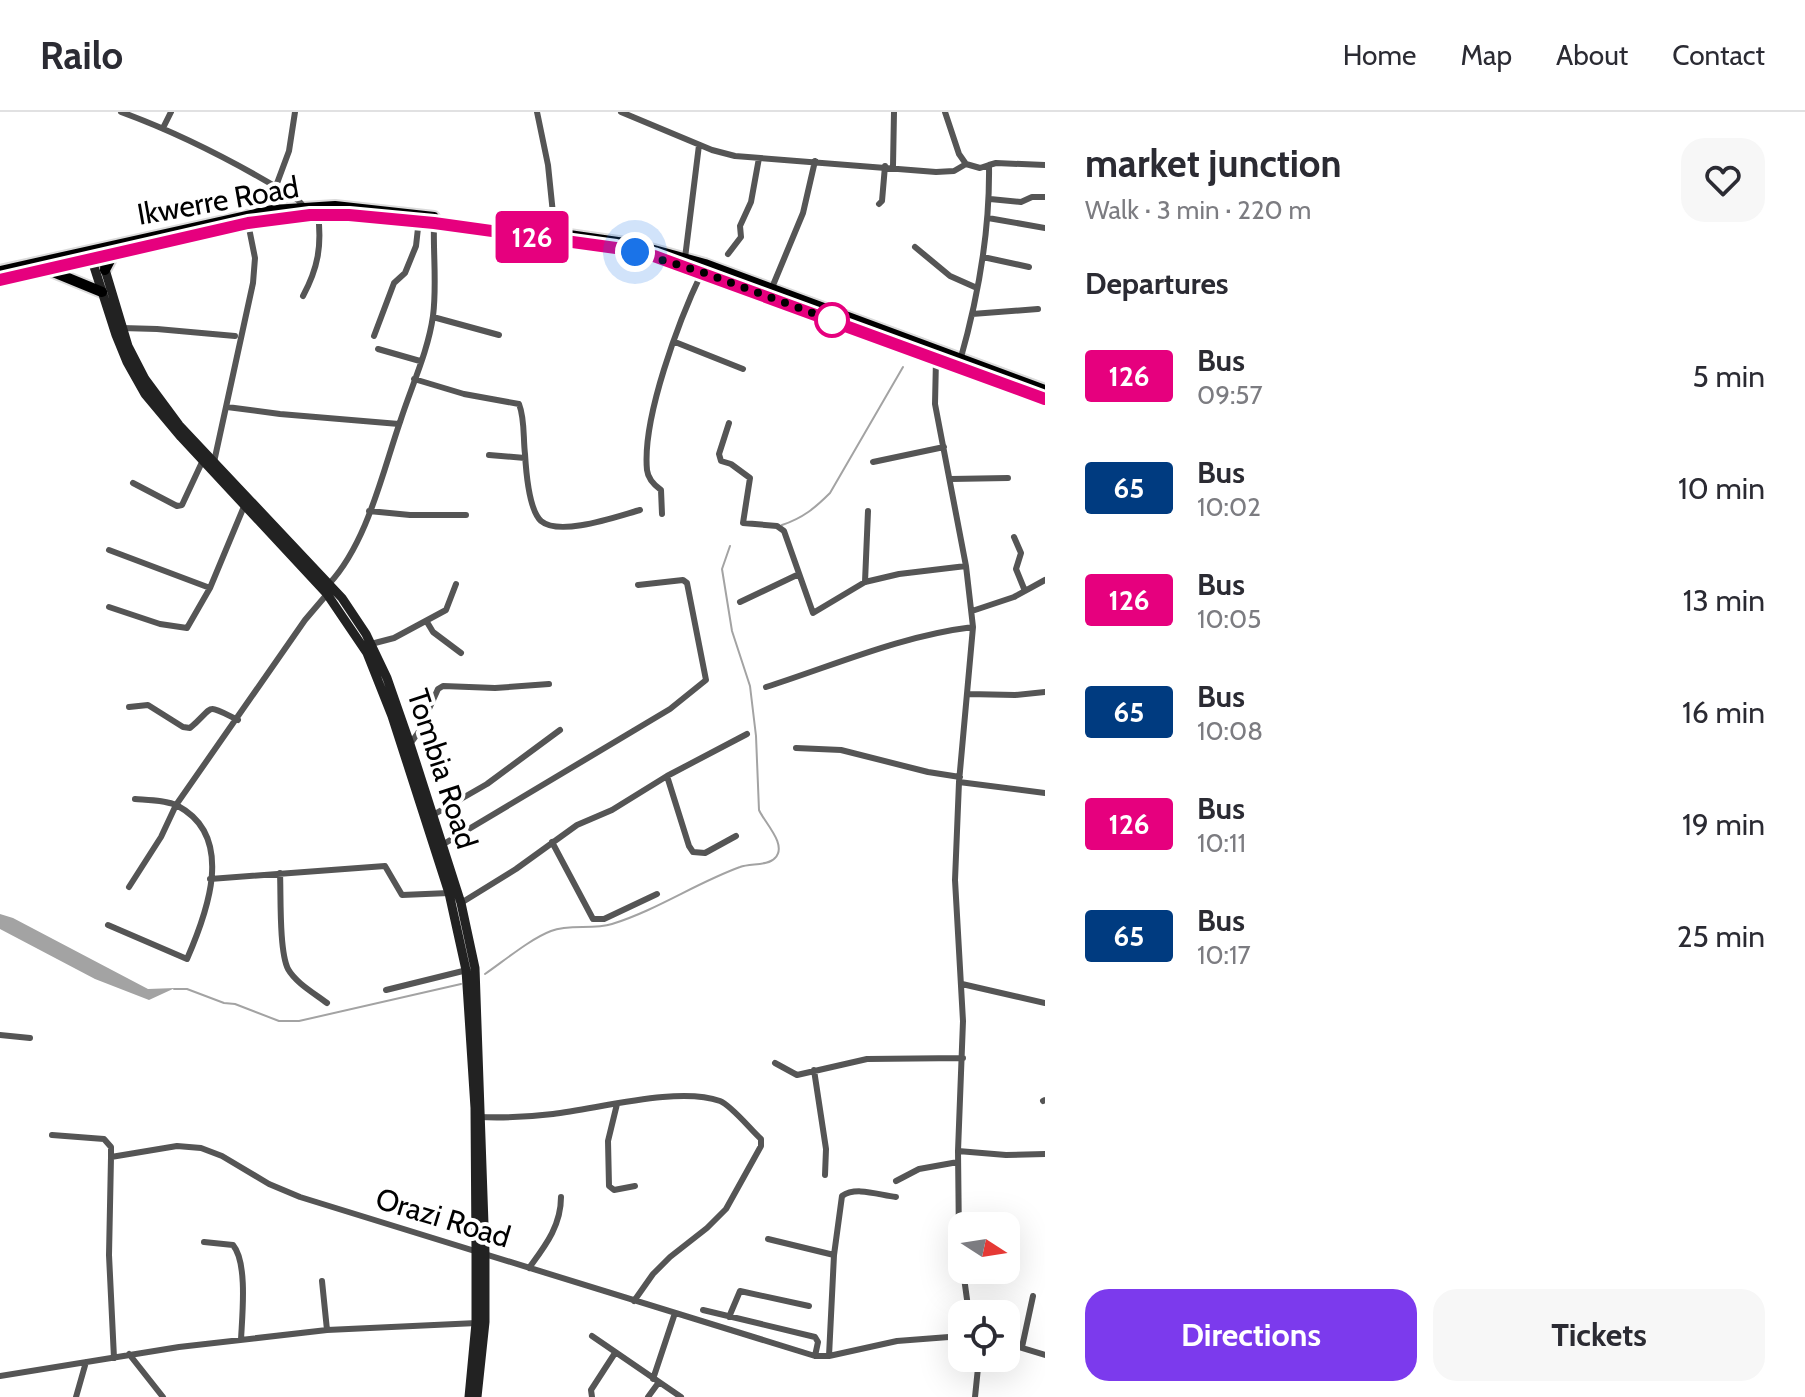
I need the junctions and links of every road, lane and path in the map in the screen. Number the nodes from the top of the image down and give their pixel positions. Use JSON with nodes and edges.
{"nodes":[{"id":1,"x":121,"y":112,"type":"edge"},
{"id":2,"x":171,"y":112,"type":"edge"},
{"id":3,"x":295,"y":112,"type":"edge"},
{"id":4,"x":537,"y":112,"type":"edge"},
{"id":5,"x":621,"y":112,"type":"edge"},
{"id":6,"x":894,"y":112,"type":"edge"},
{"id":7,"x":945,"y":112,"type":"edge"},
{"id":8,"x":163,"y":128,"type":"junction"},
{"id":9,"x":699,"y":145,"type":"junction"},
{"id":10,"x":759,"y":158,"type":"junction"},
{"id":11,"x":815,"y":161,"type":"junction"},
{"id":12,"x":966,"y":164,"type":"junction"},
{"id":13,"x":989,"y":165,"type":"junction"},
{"id":14,"x":1045,"y":165,"type":"edge"},
{"id":15,"x":889,"y":166,"type":"junction"},
{"id":16,"x":276,"y":186,"type":"junction"},
{"id":17,"x":1045,"y":197,"type":"edge"},
{"id":18,"x":990,"y":199,"type":"junction"},
{"id":19,"x":879,"y":204,"type":"dead end"},
{"id":20,"x":305,"y":211,"type":"junction"},
{"id":21,"x":318,"y":214,"type":"junction"},
{"id":22,"x":988,"y":218,"type":"junction"},
{"id":23,"x":416,"y":222,"type":"junction"},
{"id":24,"x":248,"y":223,"type":"junction"},
{"id":25,"x":434,"y":223,"type":"junction"},
{"id":26,"x":1045,"y":228,"type":"edge"},
{"id":27,"x":555,"y":233,"type":"junction"},
{"id":28,"x":915,"y":247,"type":"dead end"},
{"id":29,"x":96,"y":253,"type":"junction"},
{"id":30,"x":114,"y":253,"type":"junction"},
{"id":31,"x":728,"y":254,"type":"dead end"},
{"id":32,"x":983,"y":257,"type":"junction"},
{"id":33,"x":685,"y":258,"type":"junction"},
{"id":34,"x":1029,"y":267,"type":"dead end"},
{"id":35,"x":46,"y":269,"type":"junction"},
{"id":36,"x":105,"y":270,"type":"junction"},
{"id":37,"x":0,"y":271,"type":"edge"},
{"id":38,"x":702,"y":272,"type":"junction"},
{"id":39,"x":0,"y":280,"type":"edge"},
{"id":40,"x":977,"y":288,"type":"junction"},
{"id":41,"x":771,"y":290,"type":"junction"},
{"id":42,"x":102,"y":292,"type":"junction"},
{"id":43,"x":303,"y":296,"type":"dead end"},
{"id":44,"x":1038,"y":309,"type":"dead end"},
{"id":45,"x":972,"y":314,"type":"junction"},
{"id":46,"x":433,"y":317,"type":"junction"},
{"id":47,"x":122,"y":328,"type":"junction"},
{"id":48,"x":499,"y":335,"type":"dead end"},
{"id":49,"x":235,"y":336,"type":"dead end"},
{"id":50,"x":374,"y":336,"type":"dead end"},
{"id":51,"x":675,"y":342,"type":"junction"},
{"id":52,"x":378,"y":349,"type":"dead end"},
{"id":53,"x":937,"y":355,"type":"junction"},
{"id":54,"x":420,"y":361,"type":"junction"},
{"id":55,"x":959,"y":363,"type":"junction"},
{"id":56,"x":743,"y":369,"type":"dead end"},
{"id":57,"x":414,"y":379,"type":"junction"},
{"id":58,"x":1045,"y":390,"type":"edge"},
{"id":59,"x":1045,"y":399,"type":"edge"},
{"id":60,"x":227,"y":407,"type":"junction"},
{"id":61,"x":729,"y":423,"type":"dead end"},
{"id":62,"x":399,"y":424,"type":"junction"},
{"id":63,"x":944,"y":447,"type":"junction"},
{"id":64,"x":489,"y":455,"type":"dead end"},
{"id":65,"x":525,"y":458,"type":"junction"},
{"id":66,"x":208,"y":461,"type":"junction"},
{"id":67,"x":873,"y":462,"type":"dead end"},
{"id":68,"x":1008,"y":478,"type":"dead end"},
{"id":69,"x":951,"y":479,"type":"junction"},
{"id":70,"x":133,"y":483,"type":"dead end"},
{"id":71,"x":246,"y":501,"type":"junction"},
{"id":72,"x":640,"y":510,"type":"dead end"},
{"id":73,"x":369,"y":511,"type":"junction"},
{"id":74,"x":868,"y":511,"type":"dead end"},
{"id":75,"x":662,"y":514,"type":"dead end"},
{"id":76,"x":466,"y":515,"type":"dead end"},
{"id":77,"x":1014,"y":537,"type":"dead end"},
{"id":78,"x":109,"y":550,"type":"dead end"},
{"id":79,"x":966,"y":566,"type":"junction"},
{"id":80,"x":799,"y":574,"type":"junction"},
{"id":81,"x":1045,"y":580,"type":"edge"},
{"id":82,"x":865,"y":582,"type":"junction"},
{"id":83,"x":456,"y":584,"type":"dead end"},
{"id":84,"x":638,"y":585,"type":"dead end"},
{"id":85,"x":210,"y":588,"type":"junction"},
{"id":86,"x":330,"y":588,"type":"junction"},
{"id":87,"x":1025,"y":591,"type":"junction"},
{"id":88,"x":740,"y":602,"type":"dead end"},
{"id":89,"x":109,"y":607,"type":"dead end"},
{"id":90,"x":972,"y":611,"type":"junction"},
{"id":91,"x":427,"y":622,"type":"junction"},
{"id":92,"x":973,"y":627,"type":"junction"},
{"id":93,"x":371,"y":644,"type":"junction"},
{"id":94,"x":461,"y":653,"type":"dead end"},
{"id":95,"x":549,"y":684,"type":"dead end"},
{"id":96,"x":766,"y":687,"type":"dead end"},
{"id":97,"x":1045,"y":692,"type":"edge"},
{"id":98,"x":968,"y":694,"type":"junction"},
{"id":99,"x":129,"y":707,"type":"dead end"},
{"id":100,"x":238,"y":720,"type":"junction"},
{"id":101,"x":560,"y":730,"type":"dead end"},
{"id":102,"x":747,"y":734,"type":"dead end"},
{"id":103,"x":410,"y":744,"type":"junction"},
{"id":104,"x":796,"y":748,"type":"dead end"},
{"id":105,"x":667,"y":776,"type":"junction"},
{"id":106,"x":960,"y":780,"type":"junction"},
{"id":107,"x":1045,"y":793,"type":"edge"},
{"id":108,"x":135,"y":799,"type":"dead end"},
{"id":109,"x":176,"y":805,"type":"junction"},
{"id":110,"x":433,"y":815,"type":"junction"},
{"id":111,"x":736,"y":836,"type":"dead end"},
{"id":112,"x":552,"y":842,"type":"junction"},
{"id":113,"x":442,"y":845,"type":"junction"},
{"id":114,"x":280,"y":873,"type":"junction"},
{"id":115,"x":210,"y":879,"type":"junction"},
{"id":116,"x":129,"y":887,"type":"dead end"},
{"id":117,"x":657,"y":894,"type":"dead end"},
{"id":118,"x":456,"y":896,"type":"junction"},
{"id":119,"x":108,"y":925,"type":"dead end"},
{"id":120,"x":470,"y":969,"type":"junction"},
{"id":121,"x":962,"y":984,"type":"junction"},
{"id":122,"x":386,"y":990,"type":"dead end"},
{"id":123,"x":327,"y":1003,"type":"dead end"},
{"id":124,"x":1045,"y":1003,"type":"edge"},
{"id":125,"x":0,"y":1035,"type":"edge"},
{"id":126,"x":30,"y":1038,"type":"dead end"},
{"id":127,"x":963,"y":1058,"type":"junction"},
{"id":128,"x":775,"y":1063,"type":"dead end"},
{"id":129,"x":814,"y":1070,"type":"junction"},
{"id":130,"x":617,"y":1104,"type":"junction"},
{"id":131,"x":478,"y":1117,"type":"junction"},
{"id":132,"x":52,"y":1135,"type":"dead end"},
{"id":133,"x":958,"y":1151,"type":"junction"},
{"id":134,"x":1045,"y":1154,"type":"edge"},
{"id":135,"x":111,"y":1157,"type":"junction"},
{"id":136,"x":958,"y":1162,"type":"junction"},
{"id":137,"x":825,"y":1175,"type":"dead end"},
{"id":138,"x":896,"y":1181,"type":"dead end"},
{"id":139,"x":635,"y":1186,"type":"dead end"},
{"id":140,"x":561,"y":1197,"type":"dead end"},
{"id":141,"x":896,"y":1197,"type":"dead end"},
{"id":142,"x":768,"y":1239,"type":"dead end"},
{"id":143,"x":204,"y":1242,"type":"dead end"},
{"id":144,"x":481,"y":1252,"type":"junction"},
{"id":145,"x":834,"y":1255,"type":"junction"},
{"id":146,"x":529,"y":1268,"type":"junction"},
{"id":147,"x":322,"y":1281,"type":"dead end"},
{"id":148,"x":1033,"y":1296,"type":"dead end"},
{"id":149,"x":967,"y":1300,"type":"edge"},
{"id":150,"x":634,"y":1301,"type":"junction"},
{"id":151,"x":809,"y":1306,"type":"dead end"},
{"id":152,"x":703,"y":1310,"type":"dead end"},
{"id":153,"x":675,"y":1313,"type":"junction"},
{"id":154,"x":729,"y":1317,"type":"junction"},
{"id":155,"x":480,"y":1322,"type":"junction"},
{"id":156,"x":327,"y":1330,"type":"junction"},
{"id":157,"x":592,"y":1336,"type":"dead end"},
{"id":158,"x":948,"y":1337,"type":"edge"},
{"id":159,"x":241,"y":1340,"type":"junction"},
{"id":160,"x":1022,"y":1347,"type":"joint"},
{"id":161,"x":615,"y":1353,"type":"junction"},
{"id":162,"x":129,"y":1354,"type":"junction"},
{"id":163,"x":1045,"y":1355,"type":"edge"},
{"id":164,"x":815,"y":1356,"type":"junction"},
{"id":165,"x":829,"y":1356,"type":"junction"},
{"id":166,"x":114,"y":1358,"type":"junction"},
{"id":167,"x":86,"y":1362,"type":"junction"},
{"id":168,"x":978,"y":1372,"type":"edge"},
{"id":169,"x":0,"y":1376,"type":"edge"},
{"id":170,"x":656,"y":1380,"type":"junction"},
{"id":171,"x":76,"y":1397,"type":"edge"},
{"id":172,"x":163,"y":1397,"type":"edge"},
{"id":173,"x":469,"y":1397,"type":"edge"},
{"id":174,"x":477,"y":1397,"type":"edge"},
{"id":175,"x":592,"y":1397,"type":"edge"},
{"id":176,"x":648,"y":1397,"type":"edge"},
{"id":177,"x":681,"y":1397,"type":"edge"},
{"id":178,"x":975,"y":1397,"type":"edge"}],
"edges":[{"from":1,"to":8,"type":"street"},
{"from":2,"to":8,"type":"street"},
{"from":3,"to":16,"type":"street"},
{"from":4,"to":27,"type":"street"},
{"from":5,"to":9,"type":"street"},
{"from":6,"to":15,"type":"street"},
{"from":7,"to":12,"type":"street"},
{"from":8,"to":16,"type":"street"},
{"from":9,"to":10,"type":"street"},
{"from":9,"to":33,"type":"street"},
{"from":10,"to":11,"type":"street"},
{"from":10,"to":31,"type":"street"},
{"from":11,"to":15,"type":"street"},
{"from":11,"to":41,"type":"street"},
{"from":12,"to":13,"type":"street"},
{"from":12,"to":15,"type":"street"},
{"from":13,"to":14,"type":"street"},
{"from":13,"to":18,"type":"street"},
{"from":15,"to":19,"type":"street"},
{"from":16,"to":20,"type":"street"},
{"from":17,"to":18,"type":"street"},
{"from":18,"to":22,"type":"street"},
{"from":20,"to":21,"type":"main road","name":"Ikwerre Road"},
{"from":20,"to":24,"type":"main road","name":"Ikwerre Road"},
{"from":20,"to":27,"type":"main road","name":"Ikwerre Road"},
{"from":20,"to":29,"type":"main road","name":"Ikwerre Road"},
{"from":21,"to":23,"type":"main road","name":"Ikwerre Road"},
{"from":21,"to":43,"type":"street"},
{"from":22,"to":26,"type":"street"},
{"from":22,"to":32,"type":"street"},
{"from":23,"to":25,"type":"main road","name":"Ikwerre Road"},
{"from":23,"to":50,"type":"street"},
{"from":24,"to":30,"type":"main road","name":"Ikwerre Road"},
{"from":24,"to":60,"type":"street"},
{"from":25,"to":38,"type":"main road","name":"Ikwerre Road"},
{"from":25,"to":46,"type":"street"},
{"from":27,"to":33,"type":"main road","name":"Ikwerre Road"},
{"from":28,"to":40,"type":"street"},
{"from":29,"to":30,"type":"main road","name":"Ikwerre Road"},
{"from":29,"to":35,"type":"main road","name":"Ikwerre Road"},
{"from":29,"to":36,"type":"main road","name":"Tombia Road"},
{"from":29,"to":37,"type":"main road","name":"Ikwerre Road"},
{"from":29,"to":42,"type":"main road","name":"Tombia Road"},
{"from":30,"to":36,"type":"main road"},
{"from":32,"to":34,"type":"street"},
{"from":32,"to":40,"type":"street"},
{"from":33,"to":41,"type":"main road","name":"Ikwerre Road"},
{"from":35,"to":39,"type":"main road","name":"Ikwerre Road"},
{"from":35,"to":42,"type":"main road"},
{"from":36,"to":47,"type":"main road","name":"Tombia Road"},
{"from":38,"to":51,"type":"street"},
{"from":38,"to":53,"type":"main road","name":"Ikwerre Road"},
{"from":40,"to":45,"type":"street"},
{"from":41,"to":53,"type":"main road","name":"Ikwerre Road"},
{"from":42,"to":66,"type":"main road","name":"Tombia Road"},
{"from":44,"to":45,"type":"street"},
{"from":45,"to":55,"type":"street"},
{"from":46,"to":48,"type":"street"},
{"from":46,"to":54,"type":"street"},
{"from":47,"to":49,"type":"street"},
{"from":47,"to":66,"type":"main road","name":"Tombia Road"},
{"from":51,"to":56,"type":"street"},
{"from":51,"to":75,"type":"street"},
{"from":52,"to":54,"type":"street"},
{"from":53,"to":55,"type":"main road","name":"Ikwerre Road"},
{"from":53,"to":63,"type":"street"},
{"from":54,"to":57,"type":"street"},
{"from":55,"to":58,"type":"main road","name":"Ikwerre Road"},
{"from":55,"to":59,"type":"main road","name":"Ikwerre Road"},
{"from":57,"to":62,"type":"street"},
{"from":57,"to":65,"type":"street"},
{"from":60,"to":62,"type":"street"},
{"from":60,"to":66,"type":"street"},
{"from":61,"to":80,"type":"street"},
{"from":62,"to":73,"type":"street"},
{"from":63,"to":67,"type":"street"},
{"from":63,"to":69,"type":"street"},
{"from":64,"to":65,"type":"street"},
{"from":65,"to":72,"type":"street"},
{"from":66,"to":70,"type":"street"},
{"from":66,"to":71,"type":"main road","name":"Tombia Road"},
{"from":68,"to":69,"type":"street"},
{"from":69,"to":79,"type":"street"},
{"from":71,"to":85,"type":"street"},
{"from":71,"to":86,"type":"main road","name":"Tombia Road"},
{"from":73,"to":76,"type":"street"},
{"from":73,"to":86,"type":"street"},
{"from":74,"to":82,"type":"street"},
{"from":77,"to":87,"type":"street"},
{"from":78,"to":85,"type":"street"},
{"from":79,"to":82,"type":"street"},
{"from":79,"to":90,"type":"street"},
{"from":80,"to":82,"type":"street"},
{"from":80,"to":88,"type":"street"},
{"from":81,"to":87,"type":"street"},
{"from":83,"to":91,"type":"street"},
{"from":84,"to":113,"type":"street"},
{"from":85,"to":89,"type":"street"},
{"from":86,"to":93,"type":"main road","name":"Tombia Road"},
{"from":86,"to":100,"type":"street"},
{"from":86,"to":118,"type":"main road","name":"Tombia Road"},
{"from":87,"to":90,"type":"street"},
{"from":90,"to":92,"type":"street"},
{"from":91,"to":93,"type":"street"},
{"from":91,"to":94,"type":"street"},
{"from":92,"to":96,"type":"street"},
{"from":92,"to":98,"type":"street"},
{"from":93,"to":103,"type":"main road","name":"Tombia Road"},
{"from":95,"to":103,"type":"street"},
{"from":97,"to":98,"type":"street"},
{"from":98,"to":106,"type":"street"},
{"from":99,"to":100,"type":"street"},
{"from":100,"to":109,"type":"street"},
{"from":101,"to":110,"type":"street"},
{"from":102,"to":105,"type":"street"},
{"from":103,"to":110,"type":"main road","name":"Tombia Road"},
{"from":104,"to":106,"type":"street"},
{"from":105,"to":111,"type":"street"},
{"from":105,"to":112,"type":"street"},
{"from":106,"to":107,"type":"street"},
{"from":106,"to":121,"type":"street"},
{"from":108,"to":109,"type":"street"},
{"from":109,"to":115,"type":"street"},
{"from":109,"to":116,"type":"street"},
{"from":110,"to":113,"type":"main road","name":"Tombia Road"},
{"from":112,"to":117,"type":"street"},
{"from":112,"to":118,"type":"street"},
{"from":113,"to":118,"type":"main road","name":"Tombia Road"},
{"from":114,"to":115,"type":"street"},
{"from":114,"to":118,"type":"street"},
{"from":114,"to":123,"type":"street"},
{"from":115,"to":119,"type":"street"},
{"from":118,"to":120,"type":"main road","name":"Tombia Road"},
{"from":118,"to":120,"type":"main road","name":"Tombia Road"},
{"from":120,"to":122,"type":"street"},
{"from":120,"to":131,"type":"main road","name":"Tombia Road"},
{"from":121,"to":124,"type":"street"},
{"from":121,"to":127,"type":"street"},
{"from":125,"to":126,"type":"street"},
{"from":127,"to":129,"type":"street"},
{"from":127,"to":133,"type":"street"},
{"from":128,"to":129,"type":"street"},
{"from":129,"to":137,"type":"street"},
{"from":130,"to":131,"type":"street"},
{"from":130,"to":139,"type":"street"},
{"from":130,"to":150,"type":"street"},
{"from":131,"to":144,"type":"main road","name":"Tombia Road"},
{"from":132,"to":135,"type":"street"},
{"from":133,"to":134,"type":"street"},
{"from":133,"to":136,"type":"street"},
{"from":135,"to":144,"type":"street","name":"Orazi Road"},
{"from":135,"to":166,"type":"street"},
{"from":136,"to":138,"type":"street"},
{"from":136,"to":149,"type":"street"},
{"from":140,"to":146,"type":"street"},
{"from":141,"to":145,"type":"street"},
{"from":142,"to":145,"type":"street"},
{"from":143,"to":159,"type":"street"},
{"from":144,"to":146,"type":"street","name":"Orazi Road"},
{"from":144,"to":155,"type":"main road","name":"Tombia Road"},
{"from":145,"to":165,"type":"street"},
{"from":146,"to":150,"type":"street","name":"Orazi Road"},
{"from":147,"to":156,"type":"street"},
{"from":148,"to":160,"type":"street"},
{"from":150,"to":153,"type":"street","name":"Orazi Road"},
{"from":151,"to":154,"type":"street"},
{"from":152,"to":154,"type":"street"},
{"from":153,"to":164,"type":"street","name":"Orazi Road"},
{"from":153,"to":170,"type":"street"},
{"from":154,"to":164,"type":"street"},
{"from":155,"to":156,"type":"street"},
{"from":155,"to":173,"type":"main road","name":"Tombia Road"},
{"from":155,"to":174,"type":"main road","name":"Tombia Road"},
{"from":156,"to":159,"type":"street"},
{"from":157,"to":161,"type":"street"},
{"from":158,"to":165,"type":"street","name":"Orazi Road"},
{"from":159,"to":162,"type":"street"},
{"from":160,"to":163,"type":"street"},
{"from":161,"to":170,"type":"street"},
{"from":161,"to":175,"type":"street"},
{"from":162,"to":166,"type":"street"},
{"from":162,"to":172,"type":"street"},
{"from":164,"to":165,"type":"street","name":"Orazi Road"},
{"from":166,"to":167,"type":"street"},
{"from":167,"to":169,"type":"street"},
{"from":167,"to":171,"type":"street"},
{"from":168,"to":178,"type":"street"},
{"from":170,"to":176,"type":"street"},
{"from":170,"to":177,"type":"street"}]}
